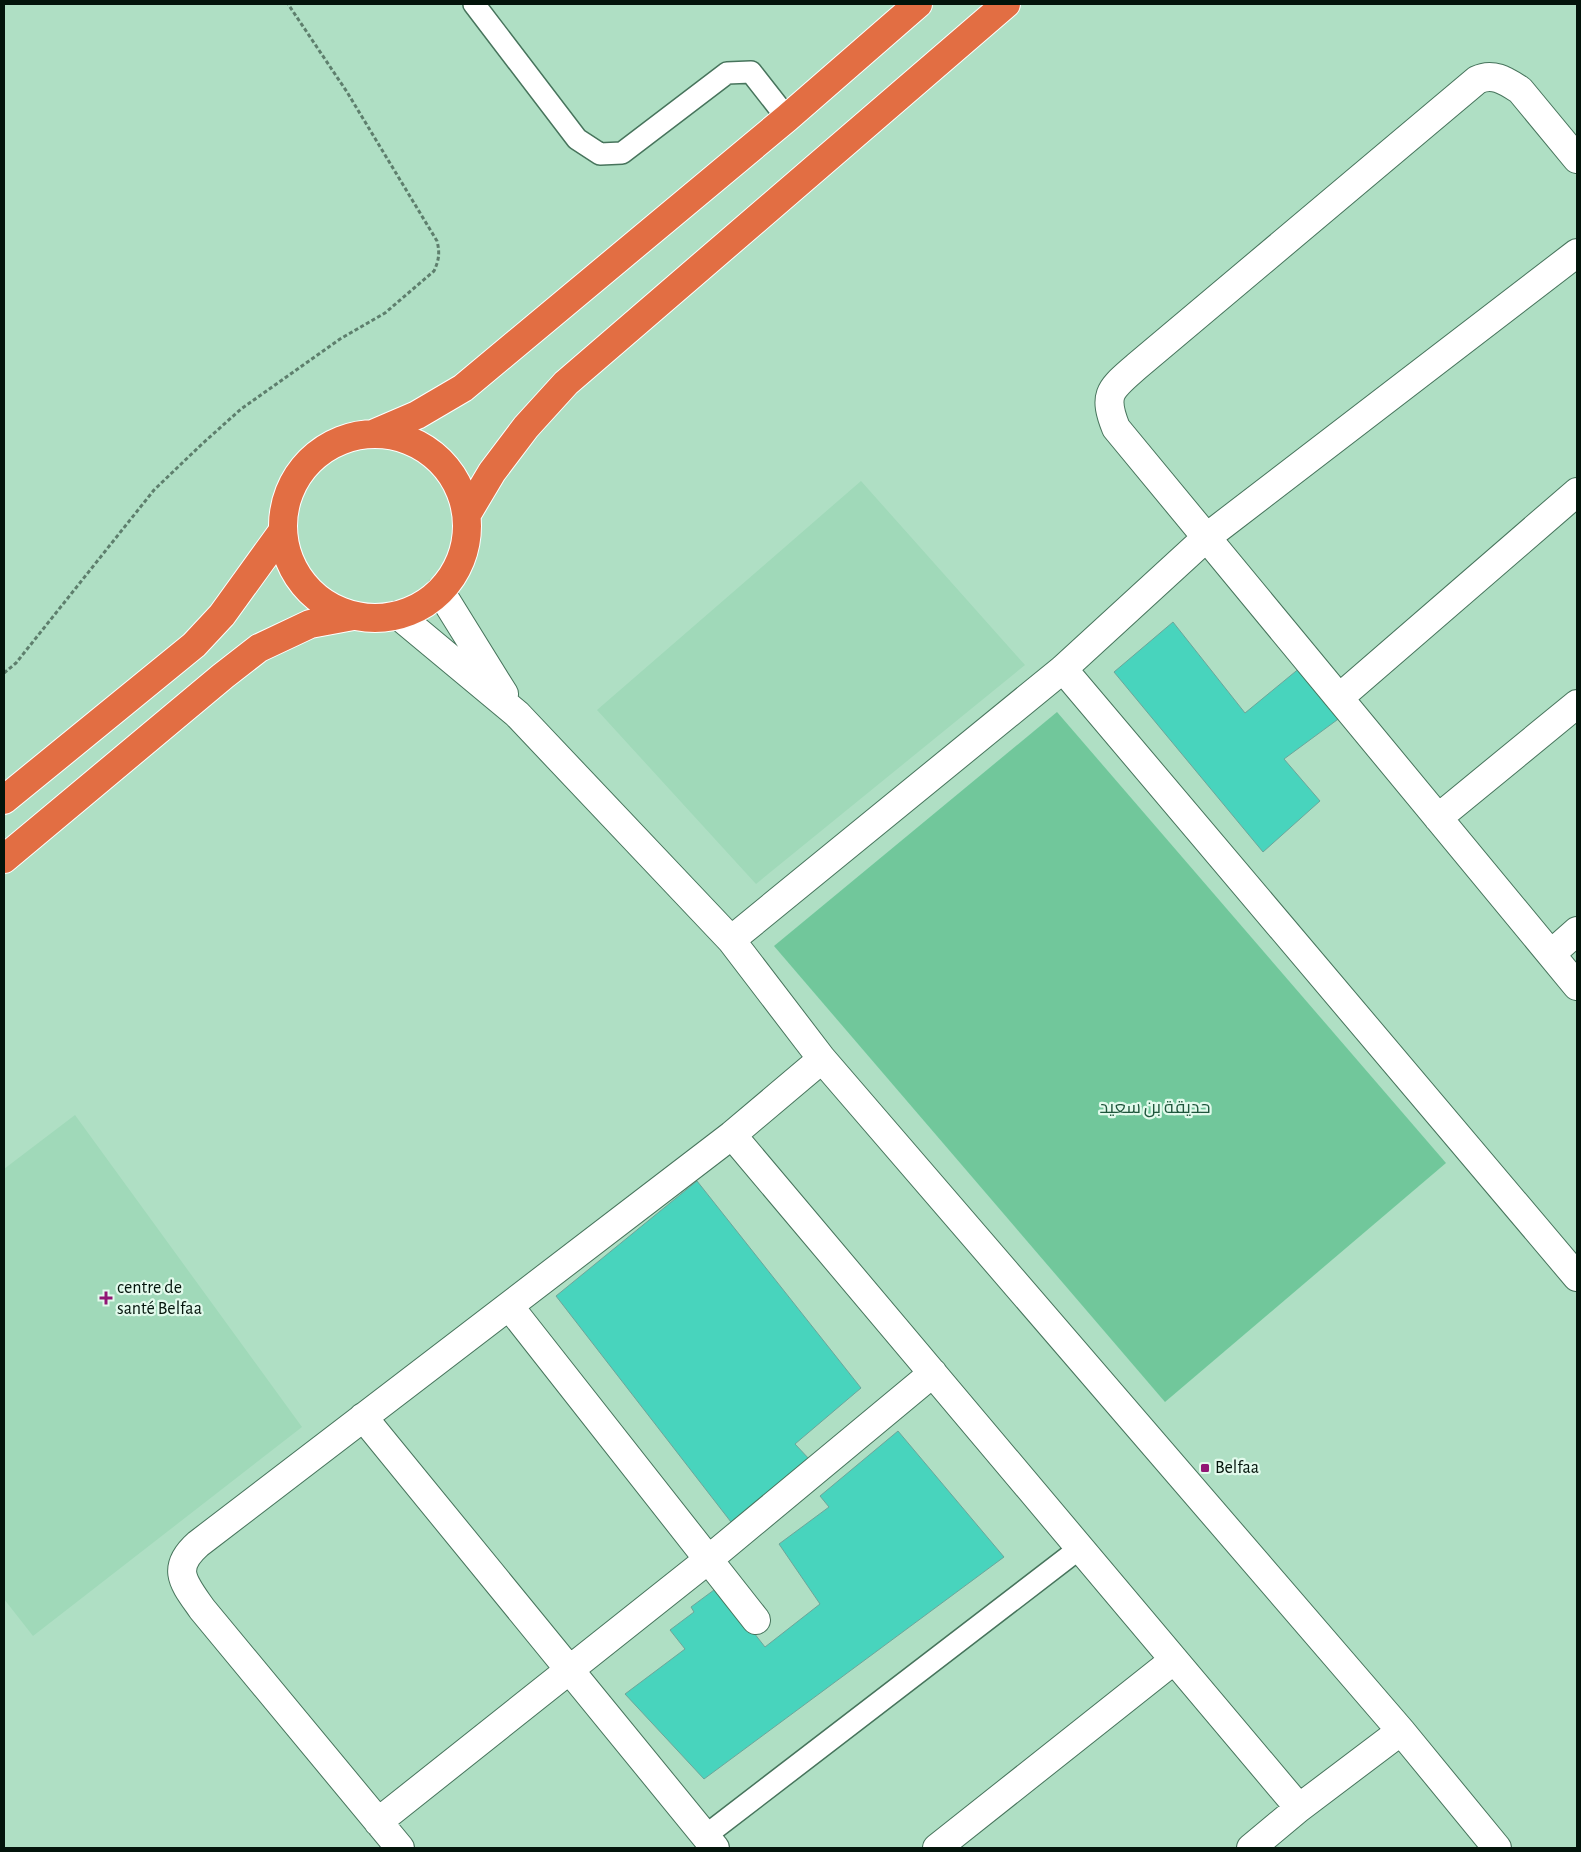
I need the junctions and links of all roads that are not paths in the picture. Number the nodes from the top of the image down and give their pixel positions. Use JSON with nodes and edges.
{"nodes":[{"id":1,"x":474,"y":4,"type":"edge"},
{"id":2,"x":918,"y":4,"type":"edge"},
{"id":3,"x":1006,"y":4,"type":"edge"},
{"id":4,"x":787,"y":118,"type":"junction"},
{"id":5,"x":1577,"y":159,"type":"edge"},
{"id":6,"x":1577,"y":253,"type":"edge"},
{"id":7,"x":375,"y":433,"type":"junction"},
{"id":8,"x":1577,"y":492,"type":"edge"},
{"id":9,"x":467,"y":514,"type":"junction"},
{"id":10,"x":282,"y":532,"type":"junction"},
{"id":11,"x":1207,"y":537,"type":"junction"},
{"id":12,"x":440,"y":592,"type":"junction"},
{"id":13,"x":354,"y":616,"type":"junction"},
{"id":14,"x":398,"y":616,"type":"junction"},
{"id":15,"x":1063,"y":669,"type":"junction"},
{"id":16,"x":1339,"y":698,"type":"junction"},
{"id":17,"x":1577,"y":704,"type":"edge"},
{"id":18,"x":517,"y":714,"type":"junction"},
{"id":19,"x":4,"y":800,"type":"edge"},
{"id":20,"x":1438,"y":818,"type":"junction"},
{"id":21,"x":4,"y":859,"type":"edge"},
{"id":22,"x":1577,"y":931,"type":"edge"},
{"id":23,"x":731,"y":940,"type":"junction"},
{"id":24,"x":1551,"y":954,"type":"junction"},
{"id":25,"x":1577,"y":986,"type":"edge"},
{"id":26,"x":822,"y":1059,"type":"junction"},
{"id":27,"x":732,"y":1135,"type":"junction"},
{"id":28,"x":1577,"y":1277,"type":"edge"},
{"id":29,"x":509,"y":1306,"type":"junction"},
{"id":30,"x":933,"y":1374,"type":"junction"},
{"id":31,"x":363,"y":1417,"type":"junction"},
{"id":32,"x":1080,"y":1548,"type":"junction"},
{"id":33,"x":709,"y":1559,"type":"junction"},
{"id":34,"x":756,"y":1620,"type":"dead end"},
{"id":35,"x":1174,"y":1660,"type":"junction"},
{"id":36,"x":569,"y":1670,"type":"junction"},
{"id":37,"x":1401,"y":1732,"type":"junction"},
{"id":38,"x":1299,"y":1808,"type":"junction"},
{"id":39,"x":378,"y":1822,"type":"junction"},
{"id":40,"x":710,"y":1842,"type":"edge"},
{"id":41,"x":400,"y":1848,"type":"edge"},
{"id":42,"x":937,"y":1848,"type":"edge"},
{"id":43,"x":1251,"y":1848,"type":"edge"},
{"id":44,"x":1497,"y":1848,"type":"edge"}],
"edges":[{"from":1,"to":4,"type":"lane"},
{"from":2,"to":4,"type":"highway"},
{"from":3,"to":9,"type":"highway"},
{"from":4,"to":7,"type":"highway"},
{"from":5,"to":11,"type":"street"},
{"from":6,"to":11,"type":"street"},
{"from":7,"to":9,"type":"highway"},
{"from":7,"to":10,"type":"highway"},
{"from":8,"to":16,"type":"street"},
{"from":9,"to":12,"type":"highway"},
{"from":10,"to":13,"type":"highway"},
{"from":10,"to":19,"type":"highway"},
{"from":11,"to":15,"type":"street"},
{"from":11,"to":16,"type":"street"},
{"from":12,"to":14,"type":"highway"},
{"from":12,"to":18,"type":"street"},
{"from":13,"to":14,"type":"highway"},
{"from":13,"to":21,"type":"highway"},
{"from":14,"to":18,"type":"street"},
{"from":15,"to":23,"type":"street"},
{"from":15,"to":28,"type":"street"},
{"from":16,"to":20,"type":"street"},
{"from":17,"to":20,"type":"street"},
{"from":18,"to":23,"type":"street"},
{"from":20,"to":24,"type":"street"},
{"from":22,"to":24,"type":"street"},
{"from":23,"to":26,"type":"street"},
{"from":24,"to":25,"type":"street"},
{"from":26,"to":27,"type":"street"},
{"from":26,"to":37,"type":"street"},
{"from":27,"to":29,"type":"street"},
{"from":27,"to":30,"type":"street"},
{"from":29,"to":31,"type":"street"},
{"from":29,"to":33,"type":"street"},
{"from":30,"to":32,"type":"street"},
{"from":30,"to":33,"type":"street"},
{"from":31,"to":36,"type":"street"},
{"from":31,"to":39,"type":"street"},
{"from":32,"to":35,"type":"street"},
{"from":32,"to":40,"type":"lane"},
{"from":33,"to":34,"type":"street"},
{"from":33,"to":36,"type":"street"},
{"from":35,"to":38,"type":"street"},
{"from":35,"to":42,"type":"street"},
{"from":36,"to":39,"type":"street"},
{"from":36,"to":40,"type":"street"},
{"from":37,"to":38,"type":"street"},
{"from":37,"to":44,"type":"street"},
{"from":38,"to":43,"type":"street"},
{"from":39,"to":41,"type":"street"}]}
